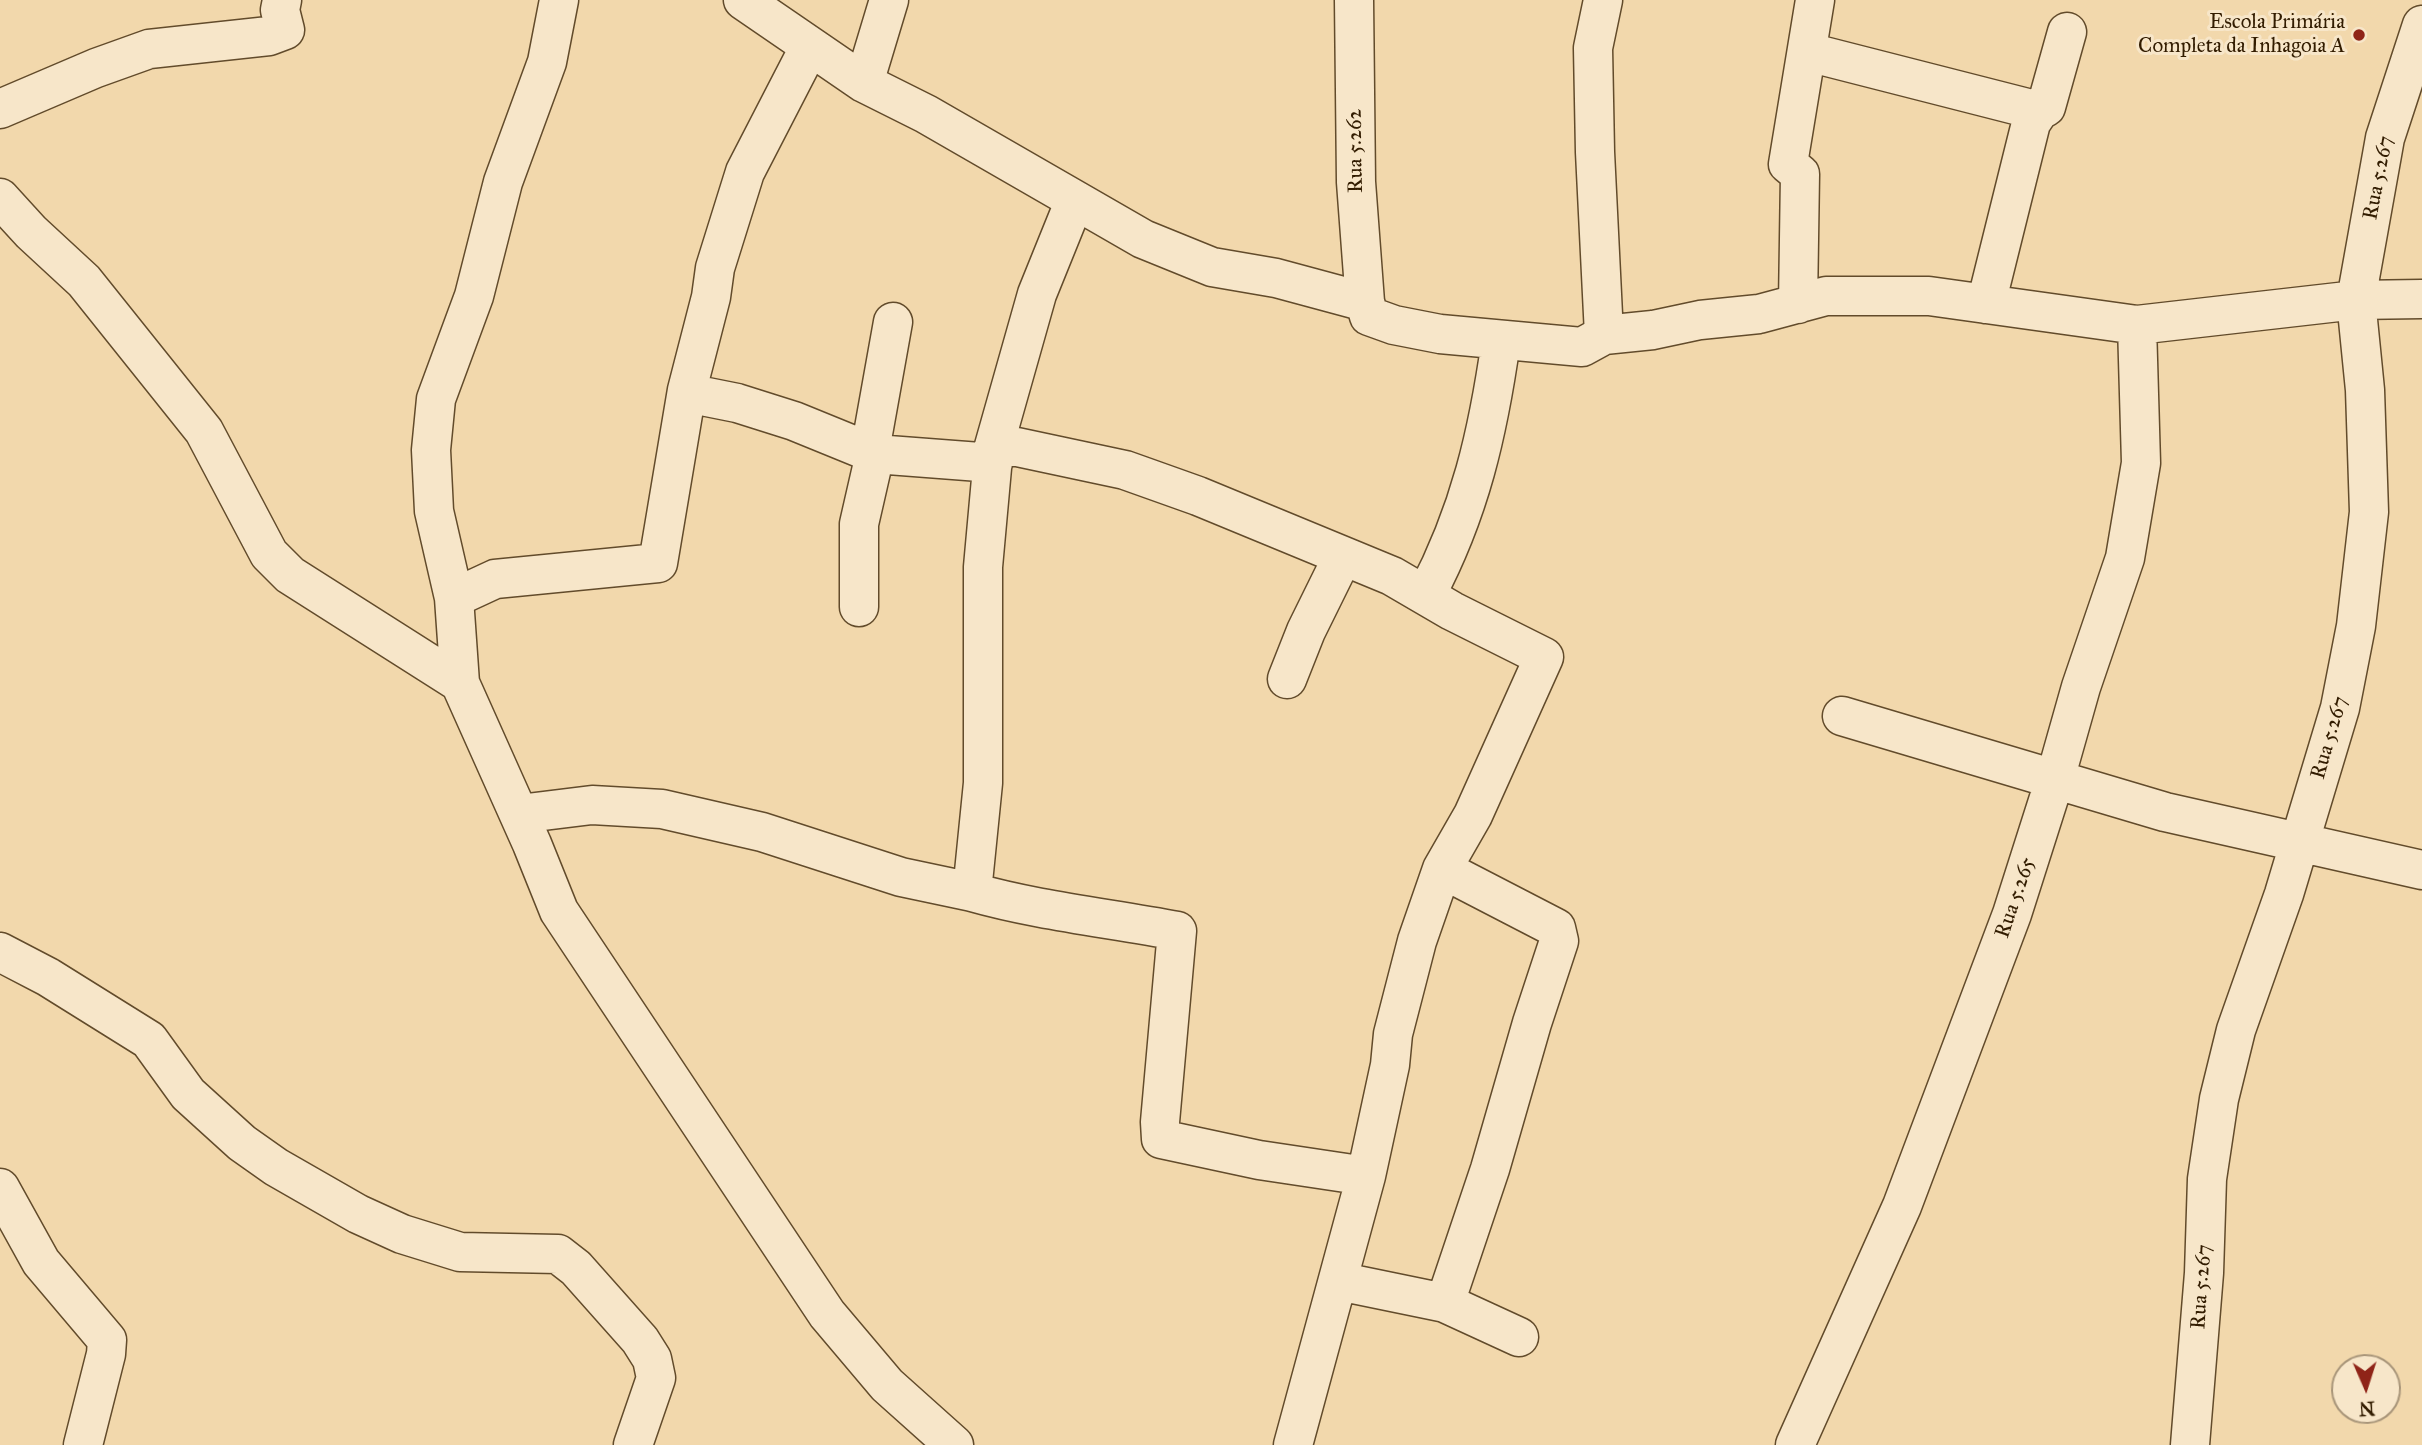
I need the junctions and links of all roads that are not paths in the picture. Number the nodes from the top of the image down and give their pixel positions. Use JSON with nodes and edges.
{"nodes":[{"id":1,"x":282,"y":0,"type":"edge"},
{"id":2,"x":559,"y":0,"type":"edge"},
{"id":3,"x":743,"y":0,"type":"edge"},
{"id":4,"x":889,"y":0,"type":"edge"},
{"id":5,"x":1354,"y":0,"type":"edge"},
{"id":6,"x":1603,"y":0,"type":"edge"},
{"id":7,"x":1815,"y":0,"type":"edge"},
{"id":8,"x":2422,"y":25,"type":"edge"},
{"id":9,"x":2067,"y":32,"type":"dead end"},
{"id":10,"x":810,"y":46,"type":"junction"},
{"id":11,"x":1808,"y":52,"type":"junction"},
{"id":12,"x":864,"y":83,"type":"junction"},
{"id":13,"x":0,"y":108,"type":"edge"},
{"id":14,"x":2039,"y":111,"type":"junction"},
{"id":15,"x":0,"y":198,"type":"edge"},
{"id":16,"x":1075,"y":200,"type":"junction"},
{"id":17,"x":2422,"y":299,"type":"edge"},
{"id":18,"x":2356,"y":300,"type":"junction"},
{"id":19,"x":1365,"y":302,"type":"junction"},
{"id":20,"x":1798,"y":304,"type":"junction"},
{"id":21,"x":1986,"y":304,"type":"junction"},
{"id":22,"x":893,"y":322,"type":"dead end"},
{"id":23,"x":2137,"y":326,"type":"junction"},
{"id":24,"x":1604,"y":335,"type":"junction"},
{"id":25,"x":1501,"y":341,"type":"junction"},
{"id":26,"x":687,"y":393,"type":"junction"},
{"id":27,"x":875,"y":454,"type":"junction"},
{"id":28,"x":993,"y":455,"type":"junction"},
{"id":29,"x":1343,"y":556,"type":"junction"},
{"id":30,"x":1426,"y":595,"type":"junction"},
{"id":31,"x":454,"y":598,"type":"junction"},
{"id":32,"x":859,"y":607,"type":"dead end"},
{"id":33,"x":1287,"y":679,"type":"dead end"},
{"id":34,"x":460,"y":683,"type":"junction"},
{"id":35,"x":1842,"y":716,"type":"dead end"},
{"id":36,"x":2055,"y":779,"type":"junction"},
{"id":37,"x":519,"y":814,"type":"junction"},
{"id":38,"x":2299,"y":842,"type":"junction"},
{"id":39,"x":1442,"y":869,"type":"junction"},
{"id":40,"x":2422,"y":870,"type":"edge"},
{"id":41,"x":972,"y":892,"type":"junction"},
{"id":42,"x":0,"y":952,"type":"edge"},
{"id":43,"x":1366,"y":1176,"type":"junction"},
{"id":44,"x":0,"y":1188,"type":"edge"},
{"id":45,"x":1338,"y":1281,"type":"junction"},
{"id":46,"x":1445,"y":1303,"type":"junction"},
{"id":47,"x":1519,"y":1337,"type":"dead end"},
{"id":48,"x":83,"y":1445,"type":"edge"},
{"id":49,"x":633,"y":1445,"type":"edge"},
{"id":50,"x":954,"y":1445,"type":"edge"},
{"id":51,"x":1293,"y":1445,"type":"edge"},
{"id":52,"x":1795,"y":1445,"type":"edge"},
{"id":53,"x":2190,"y":1445,"type":"edge"}],
"edges":[{"from":1,"to":13,"type":"street"},
{"from":2,"to":31,"type":"street"},
{"from":3,"to":10,"type":"street"},
{"from":4,"to":12,"type":"street"},
{"from":5,"to":19,"type":"street","name":"Rua 5.262"},
{"from":6,"to":24,"type":"street"},
{"from":7,"to":11,"type":"street"},
{"from":8,"to":18,"type":"street","name":"Rua 5.267"},
{"from":9,"to":14,"type":"street"},
{"from":10,"to":12,"type":"street"},
{"from":10,"to":26,"type":"street"},
{"from":11,"to":14,"type":"street"},
{"from":11,"to":20,"type":"street"},
{"from":12,"to":16,"type":"street"},
{"from":14,"to":21,"type":"street"},
{"from":15,"to":34,"type":"street"},
{"from":16,"to":19,"type":"street"},
{"from":16,"to":28,"type":"street"},
{"from":17,"to":18,"type":"street"},
{"from":18,"to":23,"type":"street"},
{"from":18,"to":38,"type":"street","name":"Rua 5.267"},
{"from":19,"to":25,"type":"street"},
{"from":20,"to":21,"type":"street"},
{"from":20,"to":24,"type":"street"},
{"from":21,"to":23,"type":"street"},
{"from":22,"to":27,"type":"street"},
{"from":23,"to":36,"type":"street","name":"Rua 5.265"},
{"from":24,"to":25,"type":"street"},
{"from":25,"to":30,"type":"street"},
{"from":26,"to":27,"type":"street"},
{"from":26,"to":31,"type":"street"},
{"from":27,"to":28,"type":"street"},
{"from":27,"to":32,"type":"street"},
{"from":28,"to":29,"type":"street"},
{"from":28,"to":41,"type":"street"},
{"from":29,"to":30,"type":"street"},
{"from":29,"to":33,"type":"street"},
{"from":30,"to":39,"type":"street"},
{"from":31,"to":34,"type":"street"},
{"from":34,"to":37,"type":"street"},
{"from":35,"to":36,"type":"street"},
{"from":36,"to":38,"type":"street"},
{"from":36,"to":52,"type":"street","name":"Rua 5.265"},
{"from":37,"to":41,"type":"street"},
{"from":37,"to":50,"type":"street"},
{"from":38,"to":40,"type":"street"},
{"from":38,"to":53,"type":"street","name":"Rua 5.267"},
{"from":39,"to":43,"type":"street"},
{"from":39,"to":46,"type":"street"},
{"from":41,"to":43,"type":"street"},
{"from":42,"to":49,"type":"street"},
{"from":43,"to":45,"type":"street"},
{"from":44,"to":48,"type":"street"},
{"from":45,"to":46,"type":"street"},
{"from":45,"to":51,"type":"street"},
{"from":46,"to":47,"type":"street"}]}
